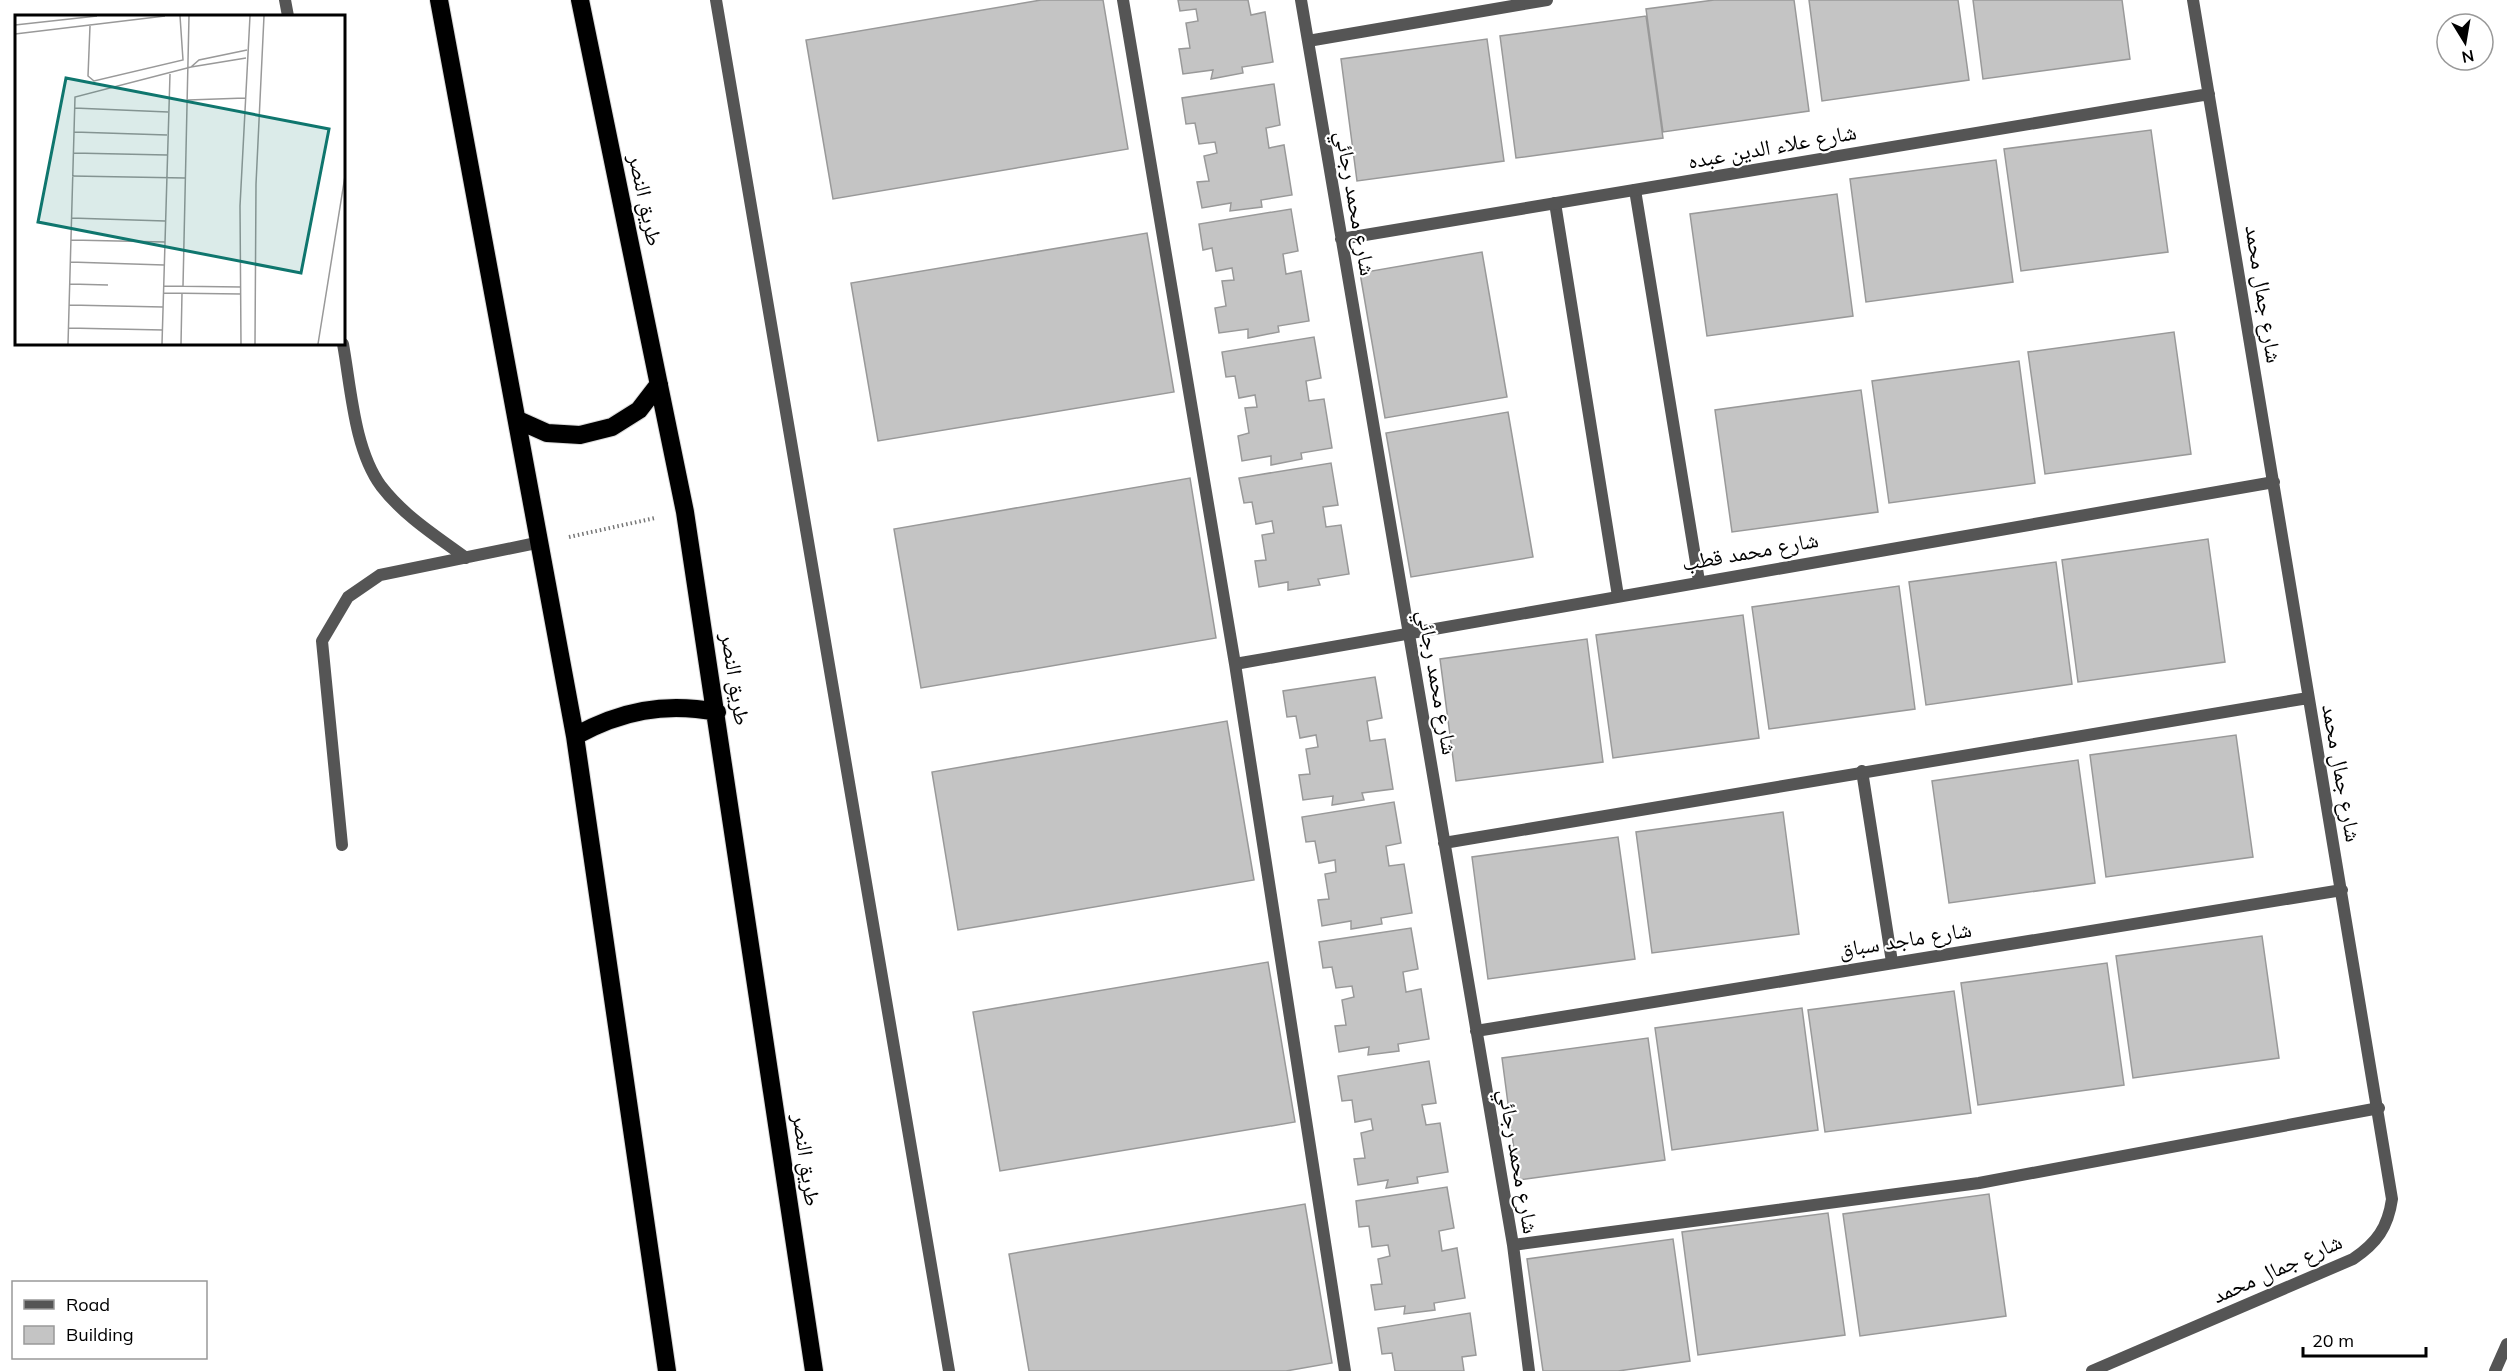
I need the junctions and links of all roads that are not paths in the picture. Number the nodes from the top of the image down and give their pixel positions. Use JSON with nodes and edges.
{"nodes":[{"id":1,"x":285,"y":0,"type":"edge"},
{"id":2,"x":439,"y":0,"type":"edge"},
{"id":3,"x":580,"y":0,"type":"edge"},
{"id":4,"x":717,"y":0,"type":"edge"},
{"id":5,"x":1123,"y":0,"type":"edge"},
{"id":6,"x":1301,"y":0,"type":"edge"},
{"id":7,"x":1547,"y":0,"type":"edge"},
{"id":8,"x":2193,"y":0,"type":"edge"},
{"id":9,"x":288,"y":15,"type":"edge"},
{"id":10,"x":1308,"y":41,"type":"junction"},
{"id":11,"x":2209,"y":94,"type":"junction"},
{"id":12,"x":1635,"y":190,"type":"junction"},
{"id":13,"x":1555,"y":203,"type":"junction"},
{"id":14,"x":1341,"y":238,"type":"junction"},
{"id":15,"x":343,"y":345,"type":"edge"},
{"id":16,"x":659,"y":384,"type":"junction"},
{"id":17,"x":518,"y":420,"type":"junction"},
{"id":18,"x":2274,"y":482,"type":"junction"},
{"id":19,"x":541,"y":543,"type":"junction"},
{"id":20,"x":466,"y":558,"type":"junction"},
{"id":21,"x":1699,"y":581,"type":"junction"},
{"id":22,"x":1617,"y":596,"type":"junction"},
{"id":23,"x":1408,"y":633,"type":"junction"},
{"id":24,"x":1235,"y":664,"type":"junction"},
{"id":25,"x":2308,"y":698,"type":"junction"},
{"id":26,"x":717,"y":712,"type":"junction"},
{"id":27,"x":575,"y":736,"type":"junction"},
{"id":28,"x":1862,"y":771,"type":"junction"},
{"id":29,"x":1444,"y":843,"type":"junction"},
{"id":30,"x":342,"y":845,"type":"dead end"},
{"id":31,"x":2342,"y":890,"type":"junction"},
{"id":32,"x":1892,"y":962,"type":"junction"},
{"id":33,"x":1476,"y":1031,"type":"junction"},
{"id":34,"x":2379,"y":1108,"type":"junction"},
{"id":35,"x":1512,"y":1245,"type":"junction"},
{"id":36,"x":2507,"y":1344,"type":"edge"},
{"id":37,"x":667,"y":1371,"type":"edge"},
{"id":38,"x":814,"y":1371,"type":"edge"},
{"id":39,"x":950,"y":1371,"type":"edge"},
{"id":40,"x":1345,"y":1371,"type":"edge"},
{"id":41,"x":1529,"y":1371,"type":"edge"},
{"id":42,"x":2092,"y":1371,"type":"edge"},
{"id":43,"x":2495,"y":1371,"type":"edge"}],
"edges":[{"from":1,"to":9,"type":"street"},
{"from":2,"to":17,"type":"highway"},
{"from":3,"to":16,"type":"highway","name":"طريق النصر"},
{"from":4,"to":39,"type":"street"},
{"from":5,"to":24,"type":"street"},
{"from":6,"to":10,"type":"street","name":"شارع محمد رجائي"},
{"from":7,"to":10,"type":"street"},
{"from":8,"to":11,"type":"street","name":"شارع جمال محمد"},
{"from":10,"to":14,"type":"street","name":"شارع محمد رجائي"},
{"from":11,"to":12,"type":"street","name":"شارع علاء الدين عبده"},
{"from":11,"to":18,"type":"street","name":"شارع جمال محمد"},
{"from":12,"to":13,"type":"street","name":"شارع علاء الدين عبده"},
{"from":12,"to":21,"type":"street"},
{"from":13,"to":14,"type":"street","name":"شارع علاء الدين عبده"},
{"from":13,"to":22,"type":"street"},
{"from":14,"to":23,"type":"street","name":"شارع محمد رجائي"},
{"from":15,"to":20,"type":"street"},
{"from":16,"to":17,"type":"highway"},
{"from":16,"to":26,"type":"highway","name":"طريق النصر"},
{"from":17,"to":19,"type":"highway"},
{"from":18,"to":21,"type":"street","name":"شارع محمد قطب"},
{"from":18,"to":25,"type":"street","name":"شارع جمال محمد"},
{"from":19,"to":20,"type":"street"},
{"from":19,"to":27,"type":"highway"},
{"from":20,"to":30,"type":"street"},
{"from":21,"to":22,"type":"street","name":"شارع محمد قطب"},
{"from":22,"to":23,"type":"street","name":"شارع محمد قطب"},
{"from":23,"to":24,"type":"street","name":"شارع محمد قطب"},
{"from":23,"to":29,"type":"street","name":"شارع محمد رجائي"},
{"from":24,"to":40,"type":"street"},
{"from":25,"to":28,"type":"street"},
{"from":25,"to":31,"type":"street","name":"شارع جمال محمد"},
{"from":26,"to":27,"type":"highway"},
{"from":26,"to":38,"type":"highway","name":"طريق النصر"},
{"from":27,"to":37,"type":"highway"},
{"from":28,"to":29,"type":"street"},
{"from":28,"to":32,"type":"street"},
{"from":29,"to":33,"type":"street","name":"شارع محمد رجائي"},
{"from":31,"to":32,"type":"street","name":"شارع ماجد سباق"},
{"from":31,"to":34,"type":"street","name":"شارع جمال محمد"},
{"from":32,"to":33,"type":"street","name":"شارع ماجد سباق"},
{"from":33,"to":35,"type":"street","name":"شارع محمد رجائي"},
{"from":34,"to":35,"type":"street"},
{"from":34,"to":42,"type":"street","name":"شارع جمال محمد"},
{"from":35,"to":41,"type":"street","name":"شارع محمد رجائي"},
{"from":36,"to":43,"type":"street"}]}
